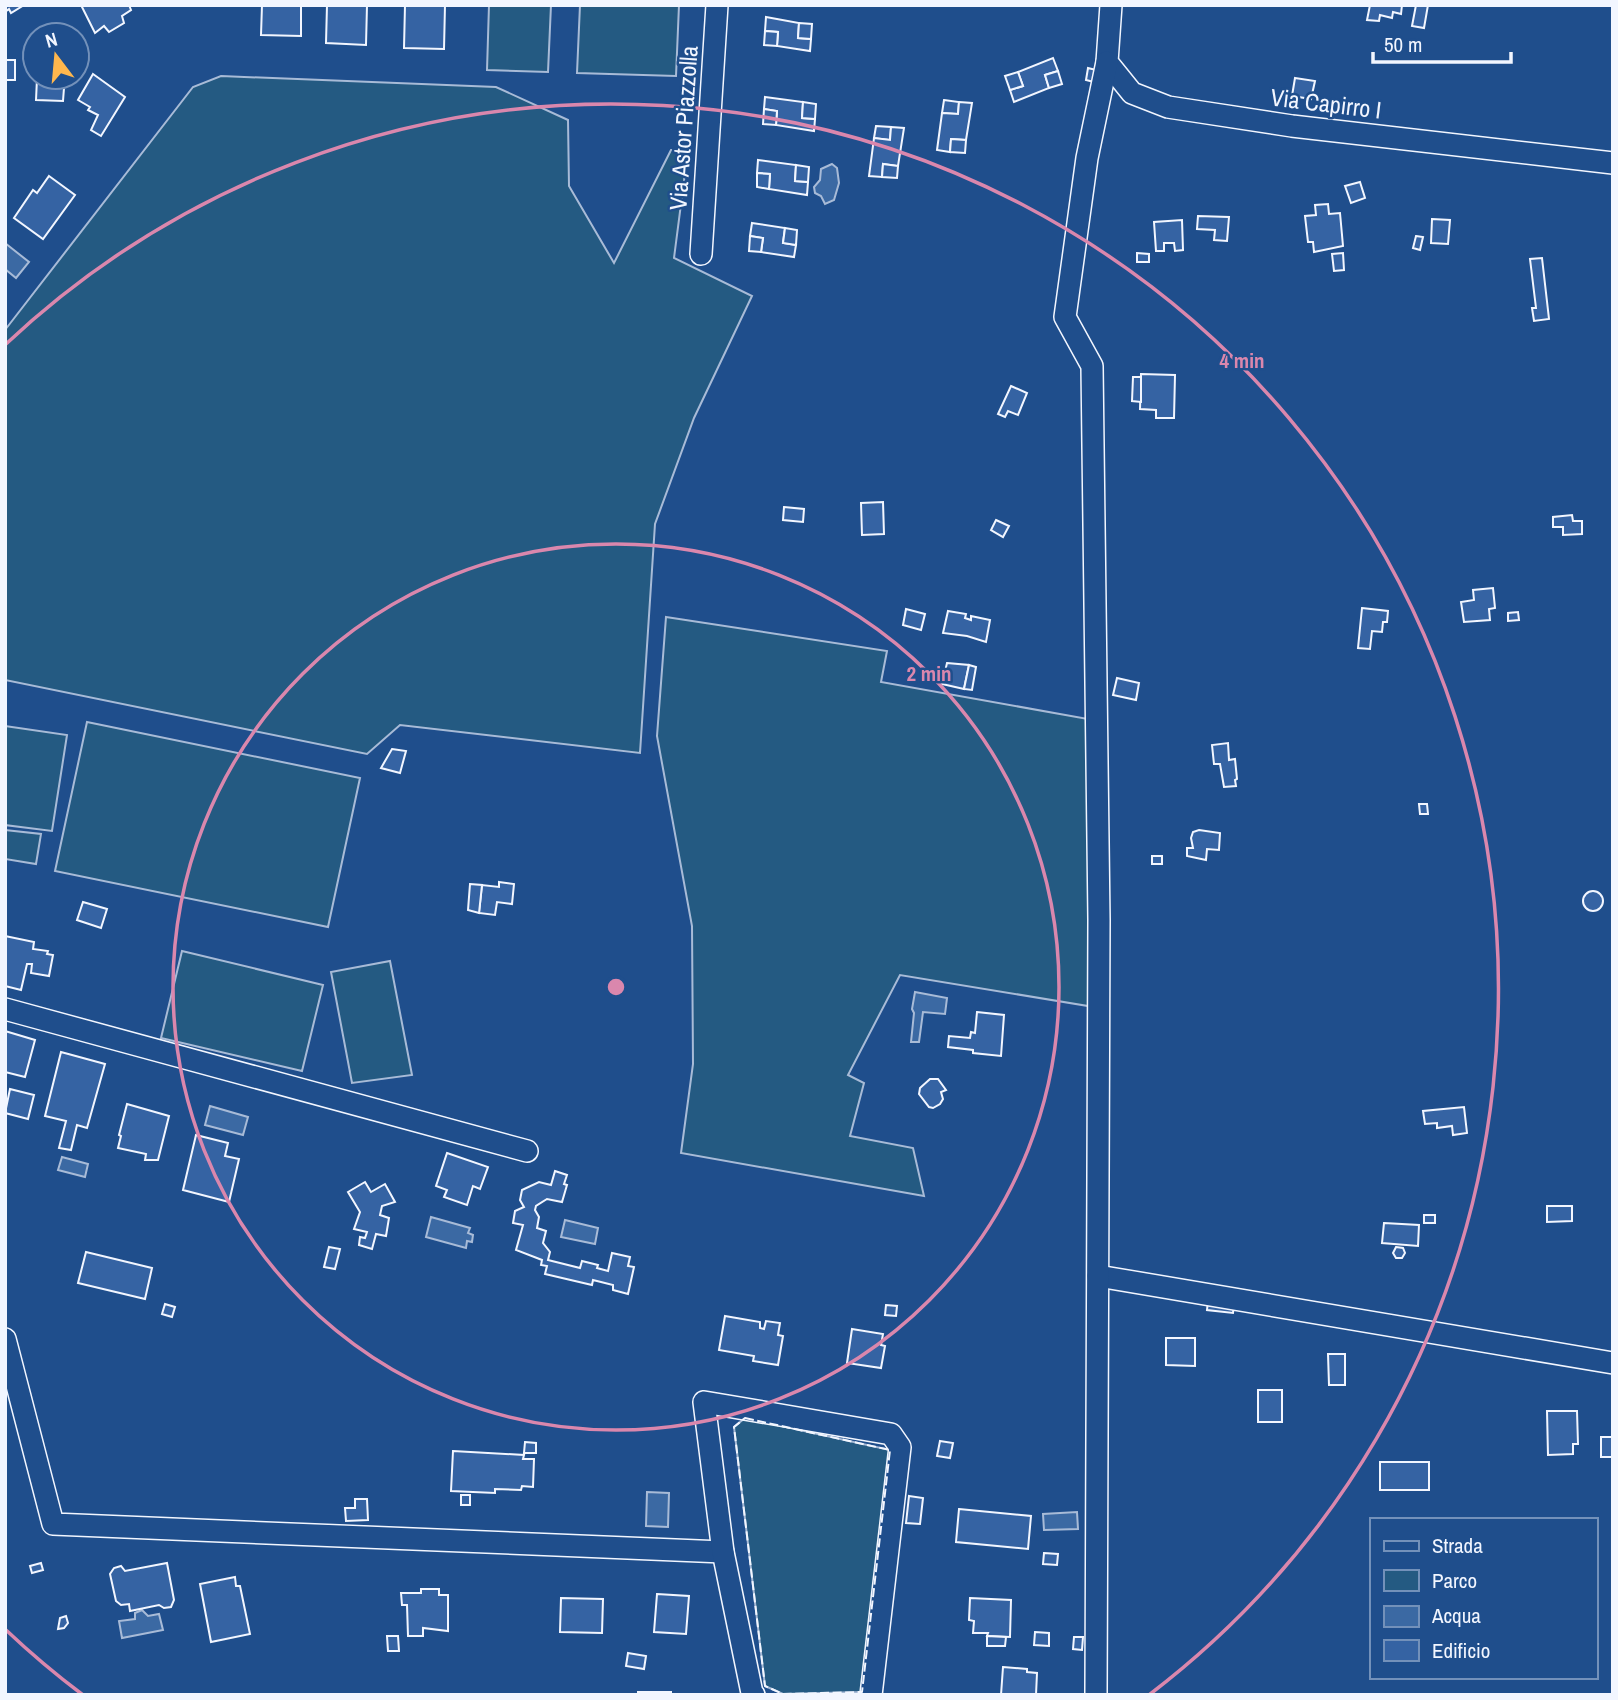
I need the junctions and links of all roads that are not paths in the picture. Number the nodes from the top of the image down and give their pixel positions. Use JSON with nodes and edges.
{"nodes":[{"id":1,"x":718,"y":5,"type":"edge"},
{"id":2,"x":1111,"y":5,"type":"edge"},
{"id":3,"x":1108,"y":62,"type":"junction"},
{"id":4,"x":1613,"y":163,"type":"edge"},
{"id":5,"x":701,"y":254,"type":"dead end"},
{"id":6,"x":5,"y":1009,"type":"edge"},
{"id":7,"x":527,"y":1151,"type":"dead end"},
{"id":8,"x":1098,"y":1276,"type":"junction"},
{"id":9,"x":5,"y":1339,"type":"edge"},
{"id":10,"x":1613,"y":1363,"type":"edge"},
{"id":11,"x":723,"y":1552,"type":"junction"},
{"id":12,"x":754,"y":1695,"type":"edge"},
{"id":13,"x":871,"y":1695,"type":"edge"},
{"id":14,"x":1096,"y":1695,"type":"edge"}],
"edges":[{"from":1,"to":5,"type":"street","name":"Via Astor Piazzolla"},
{"from":2,"to":3,"type":"street"},
{"from":3,"to":4,"type":"street","name":"Via Capirro I"},
{"from":3,"to":8,"type":"street"},
{"from":6,"to":7,"type":"street"},
{"from":8,"to":10,"type":"street"},
{"from":8,"to":14,"type":"street"},
{"from":9,"to":11,"type":"street"},
{"from":11,"to":12,"type":"street"},
{"from":11,"to":13,"type":"street"}]}
